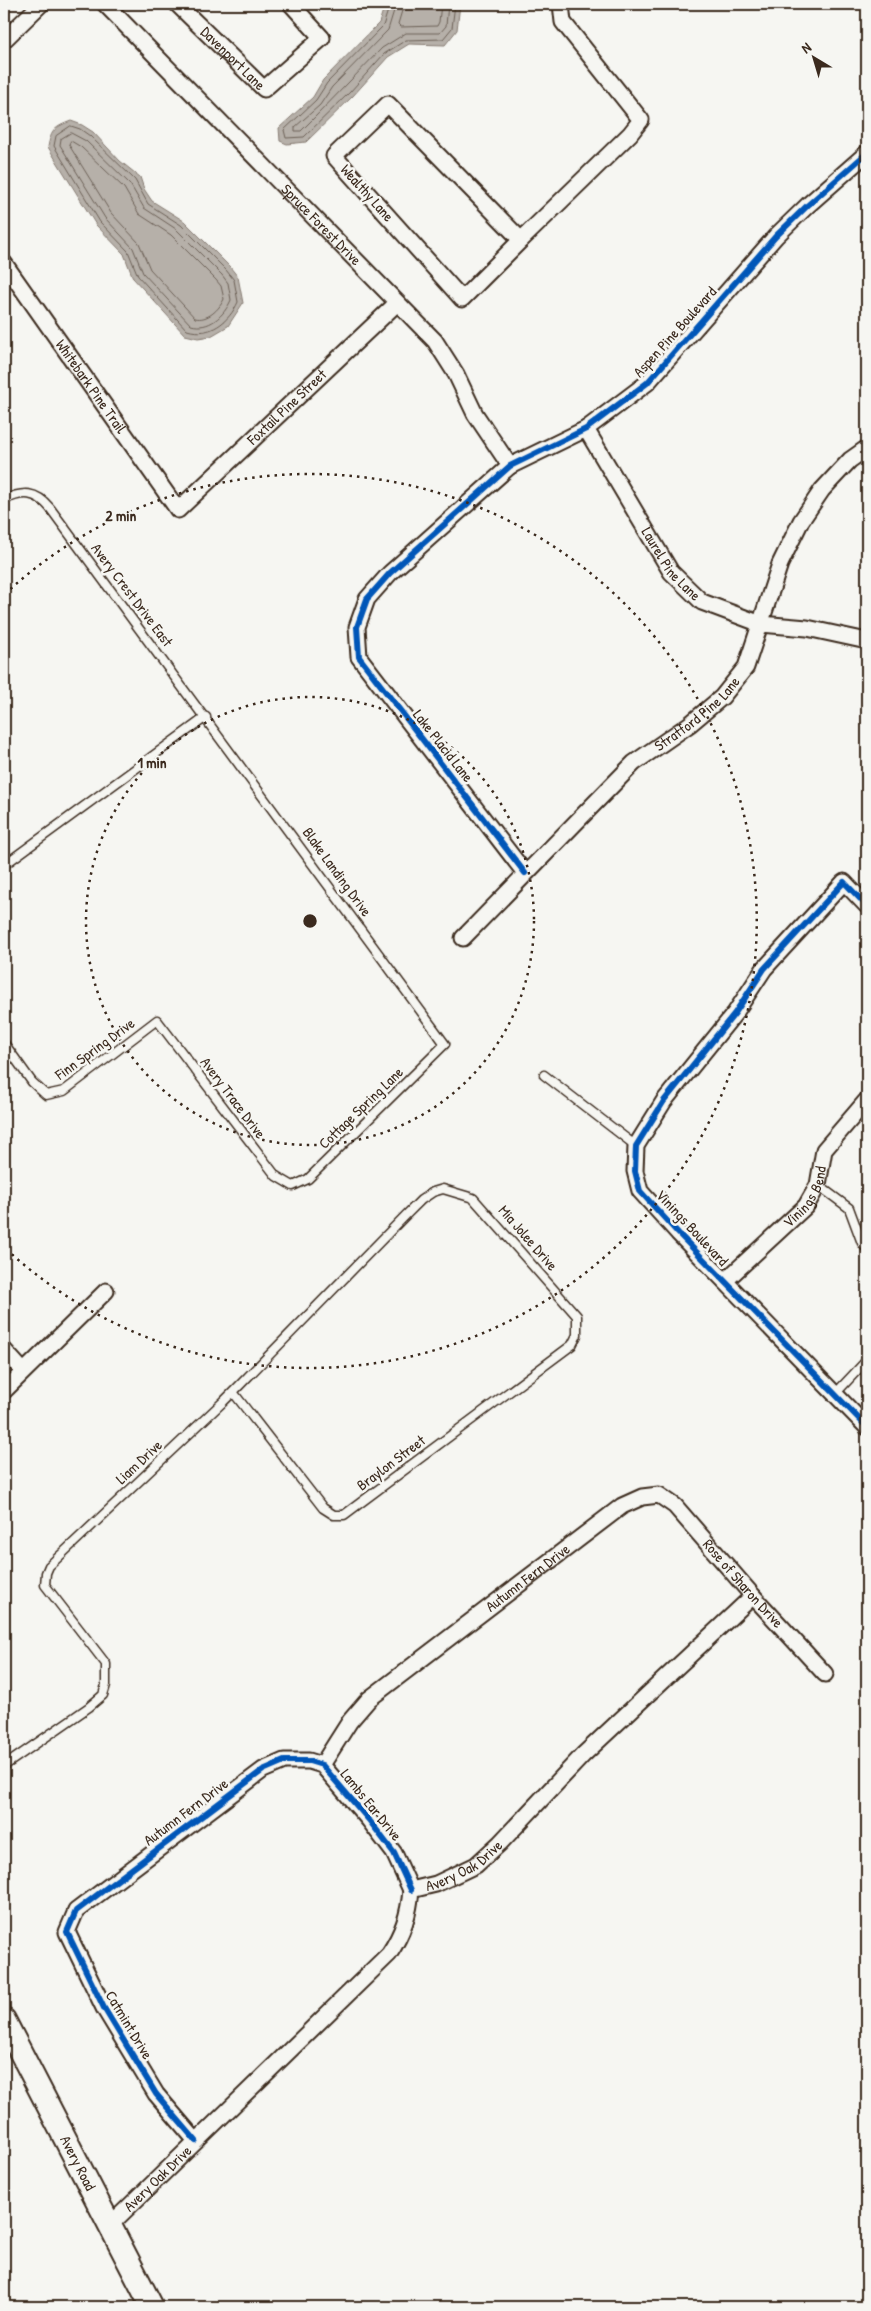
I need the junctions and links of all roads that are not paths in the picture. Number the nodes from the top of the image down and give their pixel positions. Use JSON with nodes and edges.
{"nodes":[{"id":1,"x":41,"y":4,"type":"edge"},
{"id":2,"x":105,"y":4,"type":"edge"},
{"id":3,"x":177,"y":4,"type":"edge"},
{"id":4,"x":291,"y":4,"type":"edge"},
{"id":5,"x":561,"y":4,"type":"edge"},
{"id":6,"x":4,"y":40,"type":"edge"},
{"id":7,"x":867,"y":153,"type":"edge"},
{"id":8,"x":521,"y":240,"type":"junction"},
{"id":9,"x":4,"y":263,"type":"edge"},
{"id":10,"x":396,"y":304,"type":"junction"},
{"id":11,"x":586,"y":428,"type":"junction"},
{"id":12,"x":867,"y":448,"type":"edge"},
{"id":13,"x":510,"y":466,"type":"junction"},
{"id":14,"x":4,"y":500,"type":"edge"},
{"id":15,"x":178,"y":510,"type":"joint"},
{"id":16,"x":761,"y":624,"type":"junction"},
{"id":17,"x":358,"y":627,"type":"joint"},
{"id":18,"x":867,"y":641,"type":"edge"},
{"id":19,"x":206,"y":717,"type":"junction"},
{"id":20,"x":4,"y":865,"type":"edge"},
{"id":21,"x":525,"y":873,"type":"junction"},
{"id":22,"x":867,"y":906,"type":"edge"},
{"id":23,"x":463,"y":938,"type":"dead end"},
{"id":24,"x":157,"y":1020,"type":"joint"},
{"id":25,"x":4,"y":1043,"type":"edge"},
{"id":26,"x":445,"y":1044,"type":"joint"},
{"id":27,"x":544,"y":1075,"type":"dead end"},
{"id":28,"x":867,"y":1100,"type":"edge"},
{"id":29,"x":636,"y":1146,"type":"junction"},
{"id":30,"x":818,"y":1185,"type":"junction"},
{"id":31,"x":293,"y":1186,"type":"joint"},
{"id":32,"x":443,"y":1189,"type":"joint"},
{"id":33,"x":867,"y":1249,"type":"edge"},
{"id":34,"x":725,"y":1281,"type":"junction"},
{"id":35,"x":106,"y":1291,"type":"dead end"},
{"id":36,"x":578,"y":1323,"type":"joint"},
{"id":37,"x":4,"y":1350,"type":"edge"},
{"id":38,"x":867,"y":1360,"type":"edge"},
{"id":39,"x":23,"y":1371,"type":"junction"},
{"id":40,"x":4,"y":1391,"type":"edge"},
{"id":41,"x":233,"y":1392,"type":"junction"},
{"id":42,"x":835,"y":1394,"type":"junction"},
{"id":43,"x":867,"y":1427,"type":"edge"},
{"id":44,"x":659,"y":1495,"type":"joint"},
{"id":45,"x":753,"y":1596,"type":"junction"},
{"id":46,"x":825,"y":1674,"type":"dead end"},
{"id":47,"x":322,"y":1765,"type":"junction"},
{"id":48,"x":4,"y":1766,"type":"edge"},
{"id":49,"x":411,"y":1890,"type":"junction"},
{"id":50,"x":76,"y":1910,"type":"joint"},
{"id":51,"x":4,"y":2020,"type":"edge"},
{"id":52,"x":196,"y":2141,"type":"junction"},
{"id":53,"x":110,"y":2226,"type":"junction"},
{"id":54,"x":152,"y":2307,"type":"edge"}],
"edges":[{"from":1,"to":6,"type":"street"},
{"from":2,"to":10,"type":"street","name":"Spruce Forest Drive"},
{"from":3,"to":4,"type":"street","name":"Davenport Lane"},
{"from":5,"to":8,"type":"street","name":"Wealthy Lane"},
{"from":7,"to":11,"type":"street","name":"Aspen Pine Boulevard"},
{"from":8,"to":8,"type":"street","name":"Wealthy Lane"},
{"from":9,"to":15,"type":"street","name":"Whitebark Pine Trail"},
{"from":10,"to":13,"type":"street","name":"Spruce Forest Drive"},
{"from":10,"to":15,"type":"street","name":"Foxtail Pine Street"},
{"from":11,"to":13,"type":"street","name":"Aspen Pine Boulevard"},
{"from":11,"to":16,"type":"street","name":"Laurel Pine Lane"},
{"from":12,"to":16,"type":"street","name":"Stratford Pine Lane"},
{"from":13,"to":17,"type":"street","name":"Aspen Pine Boulevard"},
{"from":14,"to":19,"type":"lane","name":"Avery Crest Drive East"},
{"from":16,"to":18,"type":"street","name":"Laurel Pine Lane"},
{"from":16,"to":21,"type":"street","name":"Stratford Pine Lane"},
{"from":17,"to":21,"type":"street","name":"Lake Placid Lane"},
{"from":19,"to":20,"type":"lane"},
{"from":19,"to":26,"type":"lane","name":"Blake Landing Drive"},
{"from":21,"to":23,"type":"street","name":"Stratford Pine Lane"},
{"from":22,"to":29,"type":"street","name":"Vinings Boulevard"},
{"from":24,"to":25,"type":"lane","name":"Finn Spring Drive"},
{"from":24,"to":31,"type":"lane","name":"Avery Trace Drive"},
{"from":26,"to":31,"type":"lane","name":"Cottage Spring Lane"},
{"from":27,"to":29,"type":"lane"},
{"from":28,"to":30,"type":"street","name":"Vinings Bend"},
{"from":29,"to":34,"type":"street","name":"Vinings Boulevard"},
{"from":30,"to":33,"type":"lane"},
{"from":30,"to":34,"type":"street","name":"Vinings Bend"},
{"from":32,"to":36,"type":"lane","name":"Mia Jolee Drive"},
{"from":32,"to":41,"type":"lane","name":"Liam Drive"},
{"from":34,"to":42,"type":"street","name":"Vinings Boulevard"},
{"from":35,"to":39,"type":"street"},
{"from":36,"to":41,"type":"lane","name":"Braylon Street"},
{"from":37,"to":39,"type":"street"},
{"from":38,"to":42,"type":"lane"},
{"from":39,"to":40,"type":"street"},
{"from":41,"to":48,"type":"lane","name":"Liam Drive"},
{"from":42,"to":43,"type":"street","name":"Vinings Boulevard"},
{"from":44,"to":45,"type":"street","name":"Rose of Sharon Drive"},
{"from":44,"to":47,"type":"street","name":"Autumn Fern Drive"},
{"from":45,"to":46,"type":"street","name":"Rose of Sharon Drive"},
{"from":45,"to":49,"type":"street","name":"Avery Oak Drive"},
{"from":47,"to":49,"type":"street","name":"Lambs Ear Drive"},
{"from":47,"to":50,"type":"street","name":"Autumn Fern Drive"},
{"from":49,"to":52,"type":"street","name":"Avery Oak Drive"},
{"from":50,"to":52,"type":"street","name":"Catmint Drive"},
{"from":51,"to":53,"type":"main road","name":"Avery Road"},
{"from":52,"to":53,"type":"street","name":"Avery Oak Drive"},
{"from":53,"to":54,"type":"main road","name":"Avery Road"}]}
